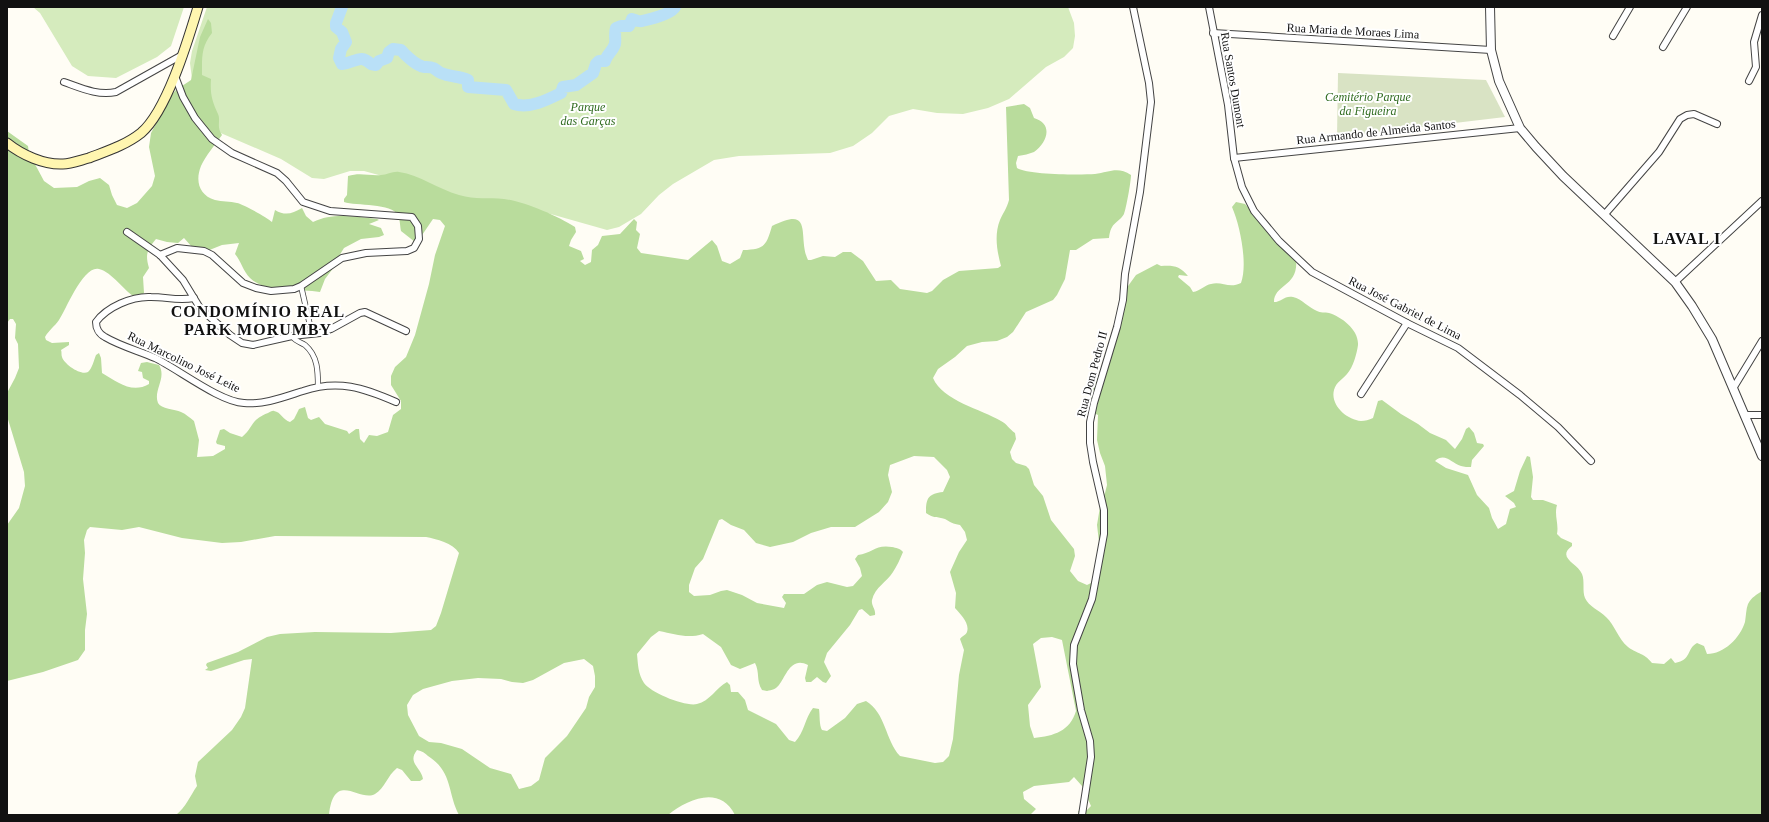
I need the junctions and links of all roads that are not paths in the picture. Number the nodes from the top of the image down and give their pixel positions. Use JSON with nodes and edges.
{"nodes":[{"id":1,"x":198,"y":7,"type":"edge"},
{"id":2,"x":1132,"y":7,"type":"edge"},
{"id":3,"x":1209,"y":7,"type":"edge"},
{"id":4,"x":1490,"y":7,"type":"edge"},
{"id":5,"x":1630,"y":7,"type":"edge"},
{"id":6,"x":1687,"y":7,"type":"edge"},
{"id":7,"x":1762,"y":15,"type":"edge"},
{"id":8,"x":1213,"y":33,"type":"junction"},
{"id":9,"x":1613,"y":36,"type":"dead end"},
{"id":10,"x":1663,"y":47,"type":"dead end"},
{"id":11,"x":1492,"y":50,"type":"junction"},
{"id":12,"x":182,"y":55,"type":"junction"},
{"id":13,"x":175,"y":76,"type":"junction"},
{"id":14,"x":64,"y":82,"type":"dead end"},
{"id":15,"x":1749,"y":82,"type":"dead end"},
{"id":16,"x":1717,"y":124,"type":"dead end"},
{"id":17,"x":1520,"y":128,"type":"junction"},
{"id":18,"x":7,"y":143,"type":"edge"},
{"id":19,"x":1234,"y":158,"type":"junction"},
{"id":20,"x":1762,"y":201,"type":"edge"},
{"id":21,"x":1606,"y":214,"type":"junction"},
{"id":22,"x":127,"y":232,"type":"dead end"},
{"id":23,"x":160,"y":255,"type":"junction"},
{"id":24,"x":1675,"y":282,"type":"junction"},
{"id":25,"x":301,"y":286,"type":"junction"},
{"id":26,"x":194,"y":298,"type":"junction"},
{"id":27,"x":1407,"y":323,"type":"junction"},
{"id":28,"x":406,"y":331,"type":"dead end"},
{"id":29,"x":312,"y":334,"type":"junction"},
{"id":30,"x":292,"y":336,"type":"junction"},
{"id":31,"x":1762,"y":341,"type":"edge"},
{"id":32,"x":318,"y":387,"type":"junction"},
{"id":33,"x":1734,"y":387,"type":"junction"},
{"id":34,"x":1361,"y":394,"type":"dead end"},
{"id":35,"x":396,"y":402,"type":"dead end"},
{"id":36,"x":1744,"y":415,"type":"junction"},
{"id":37,"x":1762,"y":415,"type":"edge"},
{"id":38,"x":1762,"y":456,"type":"edge"},
{"id":39,"x":1591,"y":461,"type":"dead end"},
{"id":40,"x":1082,"y":815,"type":"edge"}],
"edges":[{"from":1,"to":12,"type":"main road"},
{"from":2,"to":40,"type":"street","name":"Rua Dom Pedro II"},
{"from":3,"to":8,"type":"street","name":"Rua Santos Dumont"},
{"from":4,"to":11,"type":"street"},
{"from":5,"to":9,"type":"street"},
{"from":6,"to":10,"type":"street"},
{"from":7,"to":15,"type":"street"},
{"from":8,"to":11,"type":"street","name":"Rua Maria de Moraes Lima"},
{"from":8,"to":19,"type":"street","name":"Rua Santos Dumont"},
{"from":11,"to":17,"type":"street"},
{"from":12,"to":13,"type":"main road"},
{"from":12,"to":14,"type":"street"},
{"from":13,"to":18,"type":"main road"},
{"from":13,"to":25,"type":"street"},
{"from":16,"to":21,"type":"street"},
{"from":17,"to":19,"type":"street","name":"Rua Armando de Almeida Santos"},
{"from":17,"to":21,"type":"street"},
{"from":19,"to":27,"type":"street","name":"Rua José Gabriel de Lima"},
{"from":20,"to":24,"type":"street"},
{"from":21,"to":24,"type":"street"},
{"from":22,"to":23,"type":"street"},
{"from":23,"to":25,"type":"street"},
{"from":23,"to":26,"type":"street"},
{"from":24,"to":33,"type":"street"},
{"from":25,"to":29,"type":"street"},
{"from":26,"to":30,"type":"street"},
{"from":26,"to":32,"type":"street","name":"Rua Marcolino José Leite"},
{"from":27,"to":34,"type":"street"},
{"from":27,"to":39,"type":"street","name":"Rua José Gabriel de Lima"},
{"from":28,"to":29,"type":"street"},
{"from":29,"to":30,"type":"street"},
{"from":30,"to":32,"type":"street"},
{"from":31,"to":33,"type":"street"},
{"from":32,"to":35,"type":"street","name":"Rua Marcolino José Leite"},
{"from":33,"to":36,"type":"street"},
{"from":36,"to":37,"type":"street"},
{"from":36,"to":38,"type":"street"}]}
